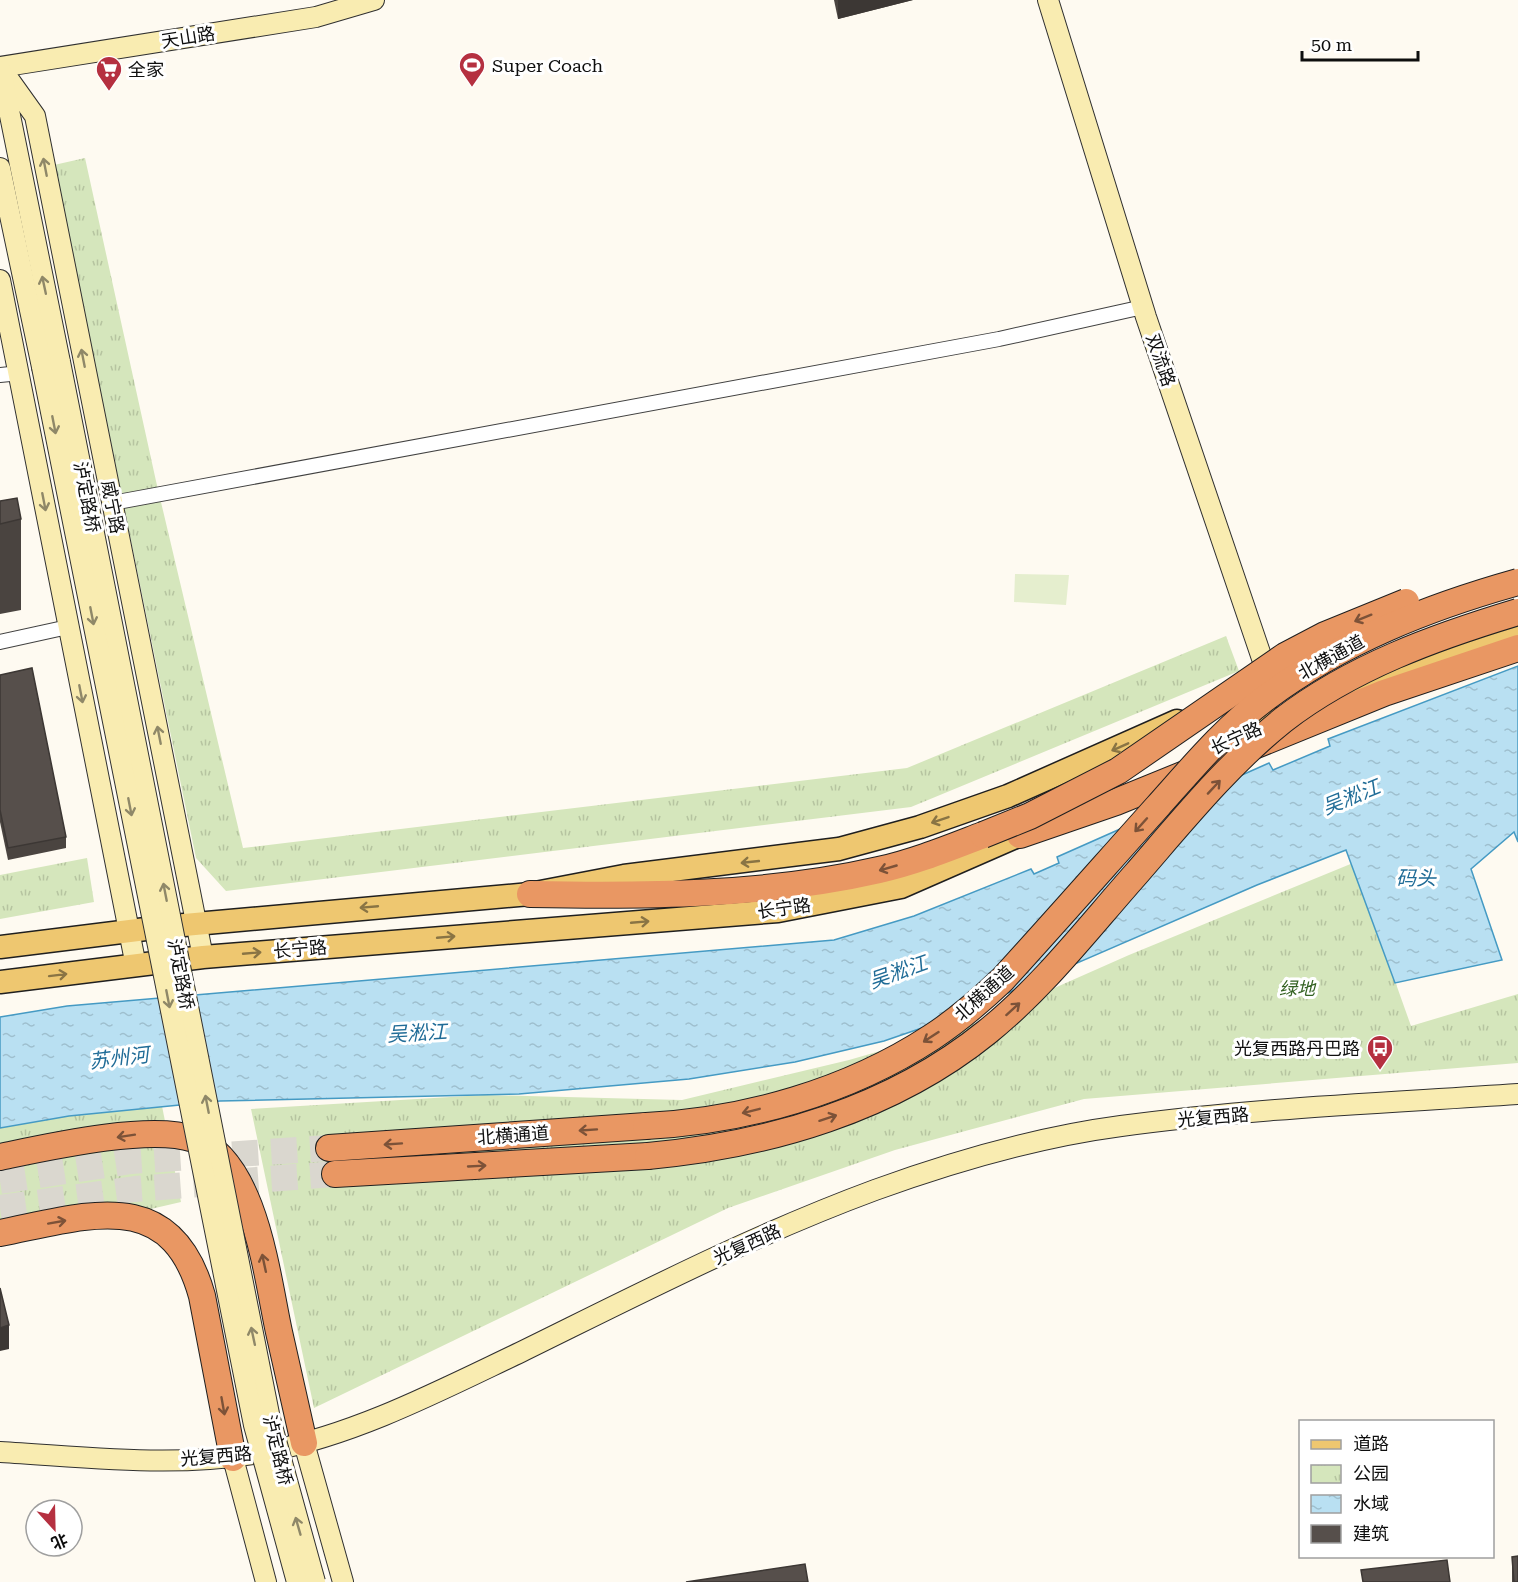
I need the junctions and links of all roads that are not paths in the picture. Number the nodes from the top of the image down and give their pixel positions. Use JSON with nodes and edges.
{"nodes":[{"id":1,"x":374,"y":0,"type":"edge"},
{"id":2,"x":1048,"y":0,"type":"edge"},
{"id":3,"x":0,"y":63,"type":"edge"},
{"id":4,"x":0,"y":68,"type":"edge"},
{"id":5,"x":0,"y":168,"type":"edge"},
{"id":6,"x":0,"y":280,"type":"edge"},
{"id":7,"x":1143,"y":307,"type":"junction"},
{"id":8,"x":51,"y":365,"type":"junction"},
{"id":9,"x":20,"y":374,"type":"junction"},
{"id":10,"x":0,"y":375,"type":"edge"},
{"id":11,"x":112,"y":503,"type":"junction"},
{"id":12,"x":1518,"y":568,"type":"edge"},
{"id":13,"x":1518,"y":582,"type":"edge"},
{"id":14,"x":1518,"y":592,"type":"edge"},
{"id":15,"x":1518,"y":612,"type":"edge"},
{"id":16,"x":1518,"y":620,"type":"edge"},
{"id":17,"x":68,"y":627,"type":"junction"},
{"id":18,"x":1518,"y":629,"type":"edge"},
{"id":19,"x":0,"y":642,"type":"edge"},
{"id":20,"x":1518,"y":648,"type":"edge"},
{"id":21,"x":1386,"y":659,"type":"junction"},
{"id":22,"x":1270,"y":680,"type":"junction"},
{"id":23,"x":1284,"y":716,"type":"junction"},
{"id":24,"x":1020,"y":835,"type":"junction"},
{"id":25,"x":530,"y":894,"type":"junction"},
{"id":26,"x":197,"y":924,"type":"junction"},
{"id":27,"x":129,"y":931,"type":"junction"},
{"id":28,"x":0,"y":947,"type":"edge"},
{"id":29,"x":203,"y":957,"type":"junction"},
{"id":30,"x":136,"y":966,"type":"junction"},
{"id":31,"x":0,"y":982,"type":"edge"},
{"id":32,"x":1518,"y":1094,"type":"edge"},
{"id":33,"x":330,"y":1148,"type":"tunnel mouth"},
{"id":34,"x":0,"y":1157,"type":"edge"},
{"id":35,"x":335,"y":1174,"type":"tunnel mouth"},
{"id":36,"x":0,"y":1233,"type":"edge"},
{"id":37,"x":304,"y":1443,"type":"junction"},
{"id":38,"x":0,"y":1452,"type":"edge"},
{"id":39,"x":233,"y":1458,"type":"junction"},
{"id":40,"x":266,"y":1582,"type":"edge"},
{"id":41,"x":297,"y":1582,"type":"edge"},
{"id":42,"x":315,"y":1582,"type":"edge"},
{"id":43,"x":343,"y":1582,"type":"edge"}],
"edges":[{"from":1,"to":4,"type":"main road","name":"天山路"},
{"from":2,"to":7,"type":"main road","name":"双流路"},
{"from":3,"to":4,"type":"main road"},
{"from":8,"to":4,"type":"main road","one_way":true},
{"from":11,"to":4,"type":"main road","name":"威宁路","one_way":true},
{"from":5,"to":8,"type":"main road"},
{"from":6,"to":9,"type":"main road"},
{"from":7,"to":11,"type":"street"},
{"from":7,"to":22,"type":"main road","name":"双流路"},
{"from":8,"to":41,"type":"main road","name":"泸定路桥","one_way":true,"bridge":true},
{"from":42,"to":8,"type":"main road","name":"泸定路桥","one_way":true,"bridge":true},
{"from":9,"to":10,"type":"street"},
{"from":9,"to":17,"type":"main road","one_way":true},
{"from":26,"to":11,"type":"main road","name":"威宁路","one_way":true},
{"from":12,"to":25,"type":"highway","one_way":true,"bridge":true},
{"from":13,"to":33,"type":"highway","name":"北横通道","one_way":true,"bridge":true},
{"from":14,"to":22,"type":"main road","name":"长宁路"},
{"from":15,"to":21,"type":"highway","name":"北横通道","bridge":true},
{"from":16,"to":21,"type":"highway","bridge":true},
{"from":17,"to":19,"type":"street"},
{"from":17,"to":27,"type":"main road","one_way":true},
{"from":18,"to":23,"type":"main road","name":"长宁路"},
{"from":20,"to":24,"type":"highway","bridge":true},
{"from":35,"to":21,"type":"highway","name":"北横通道","one_way":true,"bridge":true},
{"from":22,"to":23,"type":"main road","name":"双流路"},
{"from":22,"to":25,"type":"main road","name":"长宁路","one_way":true},
{"from":23,"to":24,"type":"main road","name":"长宁路"},
{"from":29,"to":24,"type":"main road","name":"长宁路","one_way":true},
{"from":25,"to":26,"type":"main road","name":"长宁路","one_way":true},
{"from":26,"to":27,"type":"main road","name":"长宁路"},
{"from":26,"to":29,"type":"main road","name":"威宁路"},
{"from":27,"to":28,"type":"main road","name":"长宁路"},
{"from":27,"to":30,"type":"main road"},
{"from":29,"to":30,"type":"main road","name":"长宁路"},
{"from":31,"to":30,"type":"main road","name":"长宁路","one_way":true},
{"from":32,"to":37,"type":"main road","name":"光复西路"},
{"from":37,"to":34,"type":"highway","one_way":true},
{"from":36,"to":39,"type":"highway","one_way":true},
{"from":37,"to":39,"type":"main road","name":"光复西路"},
{"from":37,"to":43,"type":"main road"},
{"from":38,"to":39,"type":"main road","name":"光复西路"},
{"from":39,"to":40,"type":"main road"}]}
